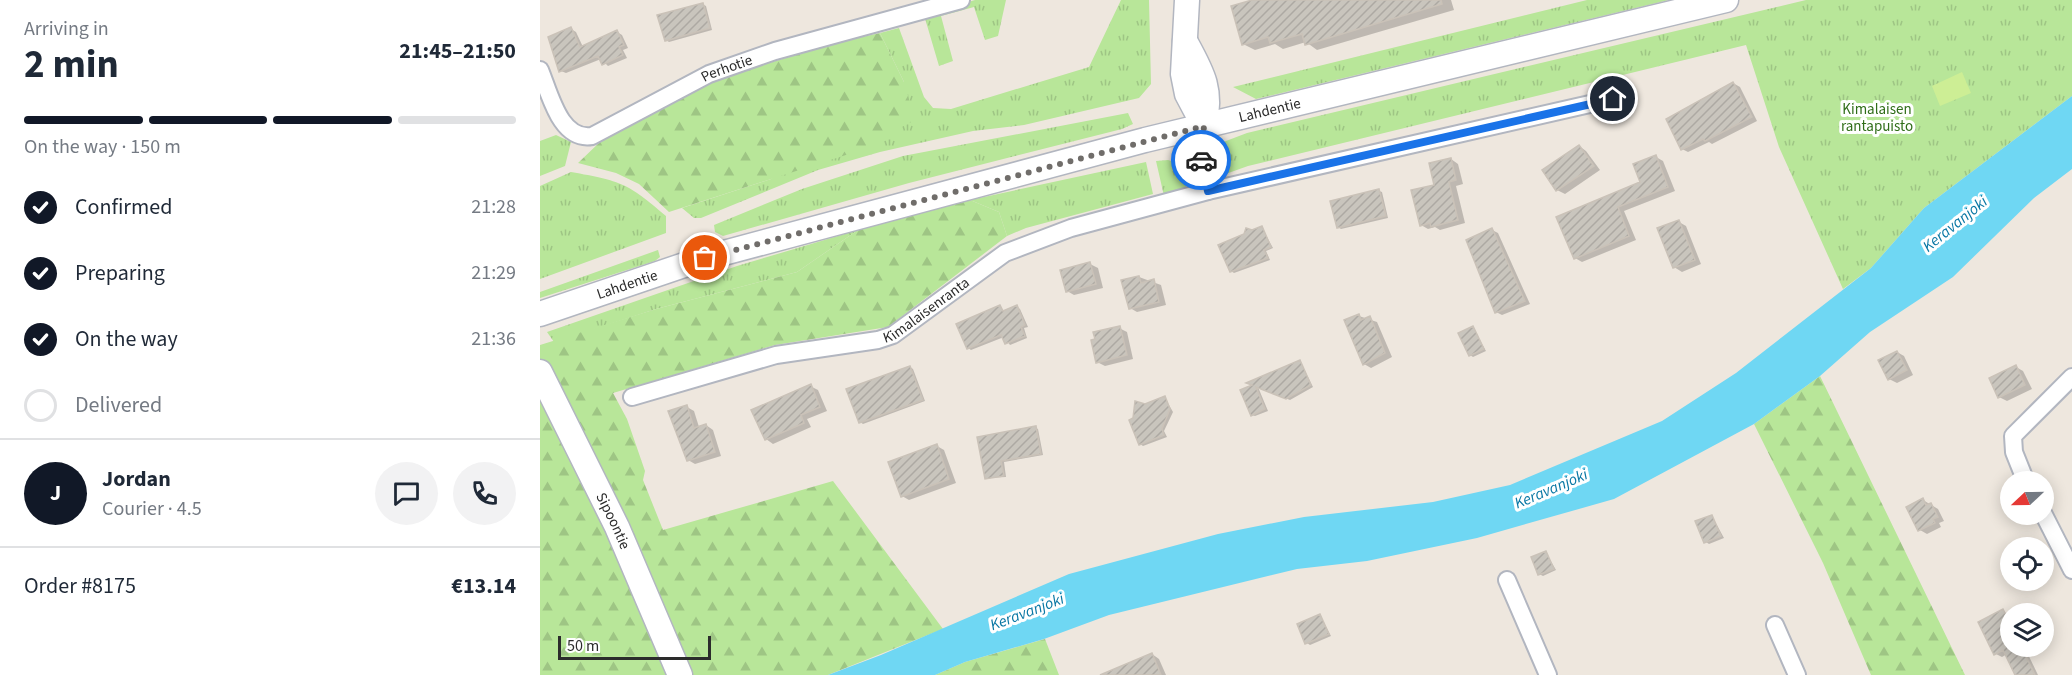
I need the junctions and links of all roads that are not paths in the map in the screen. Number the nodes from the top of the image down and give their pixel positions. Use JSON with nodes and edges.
{"nodes":[{"id":1,"x":961,"y":0,"type":"edge"},
{"id":2,"x":1187,"y":0,"type":"edge"},
{"id":3,"x":1726,"y":0,"type":"edge"},
{"id":4,"x":922,"y":5,"type":"edge"},
{"id":5,"x":540,"y":70,"type":"edge"},
{"id":6,"x":1625,"y":96,"type":"dead end"},
{"id":7,"x":1204,"y":126,"type":"junction"},
{"id":8,"x":1208,"y":191,"type":"junction"},
{"id":9,"x":540,"y":314,"type":"edge"},
{"id":10,"x":2072,"y":377,"type":"edge"},
{"id":11,"x":545,"y":381,"type":"edge"},
{"id":12,"x":632,"y":397,"type":"dead end"},
{"id":13,"x":2022,"y":471,"type":"edge"},
{"id":14,"x":2049,"y":525,"type":"edge"},
{"id":15,"x":2072,"y":570,"type":"edge"},
{"id":16,"x":1508,"y":580,"type":"dead end"},
{"id":17,"x":1775,"y":625,"type":"dead end"},
{"id":18,"x":680,"y":675,"type":"edge"},
{"id":19,"x":1548,"y":675,"type":"edge"},
{"id":20,"x":1797,"y":675,"type":"edge"}],
"edges":[{"from":1,"to":4,"type":"street","name":"Perhotie"},
{"from":2,"to":7,"type":"main road"},
{"from":3,"to":7,"type":"main road","name":"Lahdentie"},
{"from":4,"to":5,"type":"street","name":"Perhotie"},
{"from":6,"to":8,"type":"street","name":"Kimalaisenranta"},
{"from":7,"to":8,"type":"street"},
{"from":7,"to":9,"type":"main road","name":"Lahdentie"},
{"from":8,"to":12,"type":"street","name":"Kimalaisenranta"},
{"from":10,"to":13,"type":"street"},
{"from":11,"to":18,"type":"main road","name":"Sipoontie"},
{"from":14,"to":15,"type":"street"},
{"from":16,"to":19,"type":"street"},
{"from":17,"to":20,"type":"street"}]}
